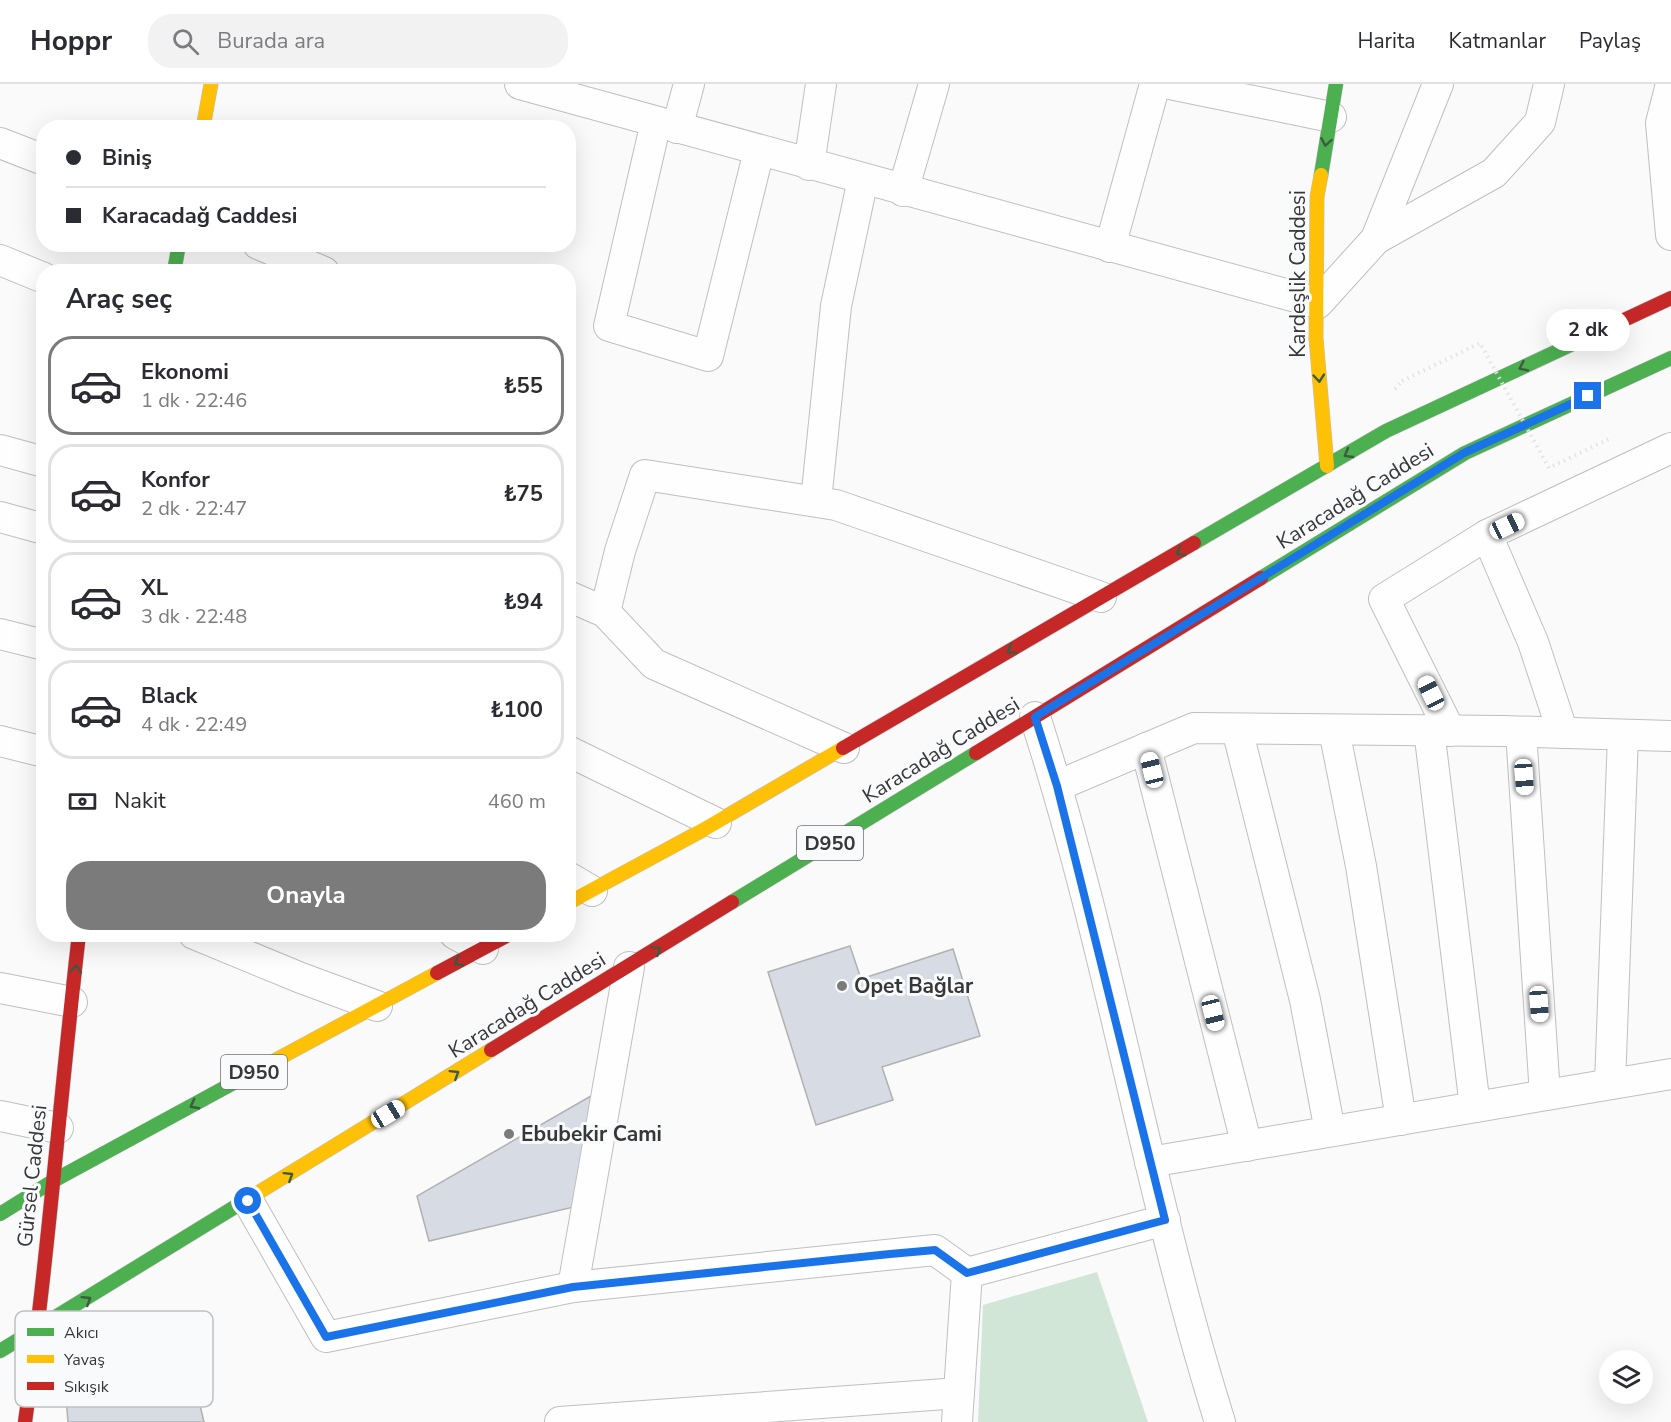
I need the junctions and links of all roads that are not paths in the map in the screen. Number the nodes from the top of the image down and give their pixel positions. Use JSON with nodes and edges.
{"nodes":[{"id":1,"x":520,"y":84,"type":"edge"},
{"id":2,"x":689,"y":84,"type":"edge"},
{"id":3,"x":821,"y":84,"type":"edge"},
{"id":4,"x":934,"y":84,"type":"edge"},
{"id":5,"x":1155,"y":84,"type":"edge"},
{"id":6,"x":1170,"y":84,"type":"edge"},
{"id":7,"x":1336,"y":84,"type":"edge"},
{"id":8,"x":1437,"y":84,"type":"edge"},
{"id":9,"x":1549,"y":84,"type":"edge"},
{"id":10,"x":1671,"y":84,"type":"edge"},
{"id":11,"x":208,"y":85,"type":"edge"},
{"id":12,"x":553,"y":89,"type":"edge"},
{"id":13,"x":1330,"y":117,"type":"junction"},
{"id":14,"x":203,"y":120,"type":"edge"},
{"id":15,"x":667,"y":125,"type":"junction"},
{"id":16,"x":0,"y":143,"type":"edge"},
{"id":17,"x":759,"y":151,"type":"junction"},
{"id":18,"x":36,"y":157,"type":"edge"},
{"id":19,"x":809,"y":165,"type":"junction"},
{"id":20,"x":863,"y":179,"type":"junction"},
{"id":21,"x":903,"y":191,"type":"junction"},
{"id":22,"x":1671,"y":236,"type":"edge"},
{"id":23,"x":1376,"y":239,"type":"junction"},
{"id":24,"x":1110,"y":247,"type":"junction"},
{"id":25,"x":277,"y":252,"type":"edge"},
{"id":26,"x":0,"y":260,"type":"edge"},
{"id":27,"x":305,"y":264,"type":"edge"},
{"id":28,"x":36,"y":275,"type":"edge"},
{"id":29,"x":1671,"y":298,"type":"edge"},
{"id":30,"x":1318,"y":303,"type":"junction"},
{"id":31,"x":1671,"y":358,"type":"edge"},
{"id":32,"x":1671,"y":448,"type":"edge"},
{"id":33,"x":0,"y":450,"type":"edge"},
{"id":34,"x":36,"y":460,"type":"edge"},
{"id":35,"x":1327,"y":466,"type":"junction"},
{"id":36,"x":816,"y":501,"type":"junction"},
{"id":37,"x":0,"y":517,"type":"edge"},
{"id":38,"x":36,"y":527,"type":"edge"},
{"id":39,"x":1487,"y":535,"type":"junction"},
{"id":40,"x":1101,"y":597,"type":"junction"},
{"id":41,"x":576,"y":600,"type":"edge"},
{"id":42,"x":604,"y":612,"type":"junction"},
{"id":43,"x":0,"y":634,"type":"edge"},
{"id":44,"x":36,"y":643,"type":"edge"},
{"id":45,"x":1035,"y":717,"type":"junction"},
{"id":46,"x":1237,"y":729,"type":"junction"},
{"id":47,"x":1334,"y":730,"type":"junction"},
{"id":48,"x":1439,"y":731,"type":"junction"},
{"id":49,"x":1521,"y":732,"type":"junction"},
{"id":50,"x":1563,"y":733,"type":"junction"},
{"id":51,"x":1623,"y":735,"type":"junction"},
{"id":52,"x":1671,"y":735,"type":"edge"},
{"id":53,"x":0,"y":741,"type":"edge"},
{"id":54,"x":844,"y":748,"type":"junction"},
{"id":55,"x":1146,"y":748,"type":"junction"},
{"id":56,"x":36,"y":750,"type":"edge"},
{"id":57,"x":576,"y":755,"type":"edge"},
{"id":58,"x":1057,"y":786,"type":"junction"},
{"id":59,"x":716,"y":823,"type":"junction"},
{"id":60,"x":576,"y":890,"type":"edge"},
{"id":61,"x":78,"y":942,"type":"edge"},
{"id":62,"x":213,"y":942,"type":"edge"},
{"id":63,"x":470,"y":942,"type":"edge"},
{"id":64,"x":496,"y":942,"type":"edge"},
{"id":65,"x":483,"y":949,"type":"junction"},
{"id":66,"x":629,"y":967,"type":"junction"},
{"id":67,"x":0,"y":988,"type":"edge"},
{"id":68,"x":72,"y":1002,"type":"junction"},
{"id":69,"x":377,"y":1006,"type":"junction"},
{"id":70,"x":1671,"y":1074,"type":"edge"},
{"id":71,"x":1610,"y":1084,"type":"junction"},
{"id":72,"x":1545,"y":1095,"type":"junction"},
{"id":73,"x":1475,"y":1107,"type":"junction"},
{"id":74,"x":0,"y":1116,"type":"edge"},
{"id":75,"x":1401,"y":1120,"type":"junction"},
{"id":76,"x":58,"y":1128,"type":"junction"},
{"id":77,"x":1330,"y":1131,"type":"junction"},
{"id":78,"x":1247,"y":1146,"type":"junction"},
{"id":79,"x":1150,"y":1162,"type":"junction"},
{"id":80,"x":53,"y":1181,"type":"junction"},
{"id":81,"x":248,"y":1201,"type":"junction"},
{"id":82,"x":0,"y":1214,"type":"edge"},
{"id":83,"x":1165,"y":1220,"type":"junction"},
{"id":84,"x":967,"y":1273,"type":"junction"},
{"id":85,"x":573,"y":1287,"type":"junction"},
{"id":86,"x":40,"y":1311,"type":"edge"},
{"id":87,"x":69,"y":1311,"type":"edge"},
{"id":88,"x":15,"y":1343,"type":"edge"},
{"id":89,"x":0,"y":1351,"type":"edge"},
{"id":90,"x":27,"y":1407,"type":"edge"},
{"id":91,"x":958,"y":1408,"type":"edge"},
{"id":92,"x":25,"y":1422,"type":"edge"},
{"id":93,"x":560,"y":1422,"type":"edge"},
{"id":94,"x":1220,"y":1422,"type":"edge"}],
"edges":[{"from":1,"to":12,"type":"street"},
{"from":2,"to":15,"type":"street"},
{"from":3,"to":19,"type":"street"},
{"from":4,"to":21,"type":"street"},
{"from":5,"to":24,"type":"street"},
{"from":6,"to":13,"type":"street"},
{"from":7,"to":13,"type":"main road","name":"Kardeşlik Caddesi"},
{"from":8,"to":23,"type":"street"},
{"from":9,"to":23,"type":"street"},
{"from":10,"to":22,"type":"street"},
{"from":11,"to":14,"type":"main road"},
{"from":12,"to":15,"type":"street"},
{"from":13,"to":30,"type":"main road","name":"Kardeşlik Caddesi","one_way":true},
{"from":15,"to":17,"type":"street"},
{"from":15,"to":17,"type":"street"},
{"from":16,"to":18,"type":"street"},
{"from":17,"to":19,"type":"street"},
{"from":19,"to":20,"type":"street"},
{"from":20,"to":21,"type":"street"},
{"from":20,"to":36,"type":"street"},
{"from":21,"to":24,"type":"street"},
{"from":23,"to":30,"type":"street"},
{"from":24,"to":30,"type":"street"},
{"from":25,"to":27,"type":"street"},
{"from":26,"to":28,"type":"street"},
{"from":29,"to":35,"type":"main road","name":"Karacadağ Caddesi","one_way":true},
{"from":30,"to":35,"type":"main road","name":"Kardeşlik Caddesi","one_way":true},
{"from":31,"to":45,"type":"main road","name":"Karacadağ Caddesi","number":"D950"},
{"from":32,"to":39,"type":"street"},
{"from":33,"to":34,"type":"street"},
{"from":35,"to":40,"type":"main road","name":"Karacadağ Caddesi","one_way":true},
{"from":36,"to":40,"type":"street"},
{"from":36,"to":42,"type":"street"},
{"from":37,"to":38,"type":"street"},
{"from":39,"to":48,"type":"street"},
{"from":39,"to":50,"type":"street"},
{"from":40,"to":54,"type":"main road","name":"Karacadağ Caddesi","one_way":true},
{"from":41,"to":42,"type":"street"},
{"from":42,"to":54,"type":"street"},
{"from":43,"to":44,"type":"street"},
{"from":45,"to":58,"type":"street"},
{"from":66,"to":45,"type":"main road","name":"Karacadağ Caddesi","number":"D950","one_way":true},
{"from":46,"to":47,"type":"street"},
{"from":46,"to":55,"type":"street"},
{"from":46,"to":77,"type":"street"},
{"from":47,"to":48,"type":"street"},
{"from":47,"to":75,"type":"street"},
{"from":48,"to":49,"type":"street"},
{"from":48,"to":73,"type":"street"},
{"from":49,"to":50,"type":"street"},
{"from":49,"to":72,"type":"street"},
{"from":50,"to":51,"type":"street"},
{"from":51,"to":52,"type":"street"},
{"from":51,"to":71,"type":"street"},
{"from":53,"to":56,"type":"street"},
{"from":54,"to":59,"type":"main road","name":"Karacadağ Caddesi"},
{"from":55,"to":58,"type":"street"},
{"from":55,"to":78,"type":"street"},
{"from":57,"to":59,"type":"street"},
{"from":58,"to":79,"type":"street"},
{"from":59,"to":60,"type":"main road","name":"Karacadağ Caddesi"},
{"from":68,"to":61,"type":"main road","name":"Gürsel Caddesi","one_way":true},
{"from":62,"to":69,"type":"street"},
{"from":63,"to":65,"type":"street"},
{"from":64,"to":65,"type":"main road","number":"D950"},
{"from":65,"to":69,"type":"main road","number":"D950","one_way":true},
{"from":81,"to":66,"type":"main road","name":"Karacadağ Caddesi","number":"D950","one_way":true},
{"from":66,"to":85,"type":"street"},
{"from":67,"to":68,"type":"street"},
{"from":68,"to":76,"type":"main road","name":"Gürsel Caddesi"},
{"from":69,"to":80,"type":"main road","number":"D950","one_way":true},
{"from":70,"to":71,"type":"street"},
{"from":71,"to":72,"type":"street"},
{"from":72,"to":73,"type":"street"},
{"from":73,"to":75,"type":"street"},
{"from":74,"to":76,"type":"street"},
{"from":75,"to":77,"type":"street"},
{"from":76,"to":80,"type":"main road","name":"Gürsel Caddesi"},
{"from":77,"to":78,"type":"street"},
{"from":78,"to":79,"type":"street"},
{"from":79,"to":83,"type":"street"},
{"from":80,"to":82,"type":"main road","number":"D950"},
{"from":80,"to":86,"type":"main road","name":"Gürsel Caddesi"},
{"from":81,"to":85,"type":"street"},
{"from":87,"to":81,"type":"main road","name":"Karacadağ Caddesi","number":"D950","one_way":true},
{"from":83,"to":84,"type":"street"},
{"from":83,"to":94,"type":"street"},
{"from":84,"to":85,"type":"street"},
{"from":84,"to":91,"type":"street"},
{"from":88,"to":89,"type":"main road","name":"Karacadağ Caddesi","number":"D950"},
{"from":90,"to":92,"type":"main road","name":"Gürsel Caddesi"},
{"from":91,"to":93,"type":"street"}]}
